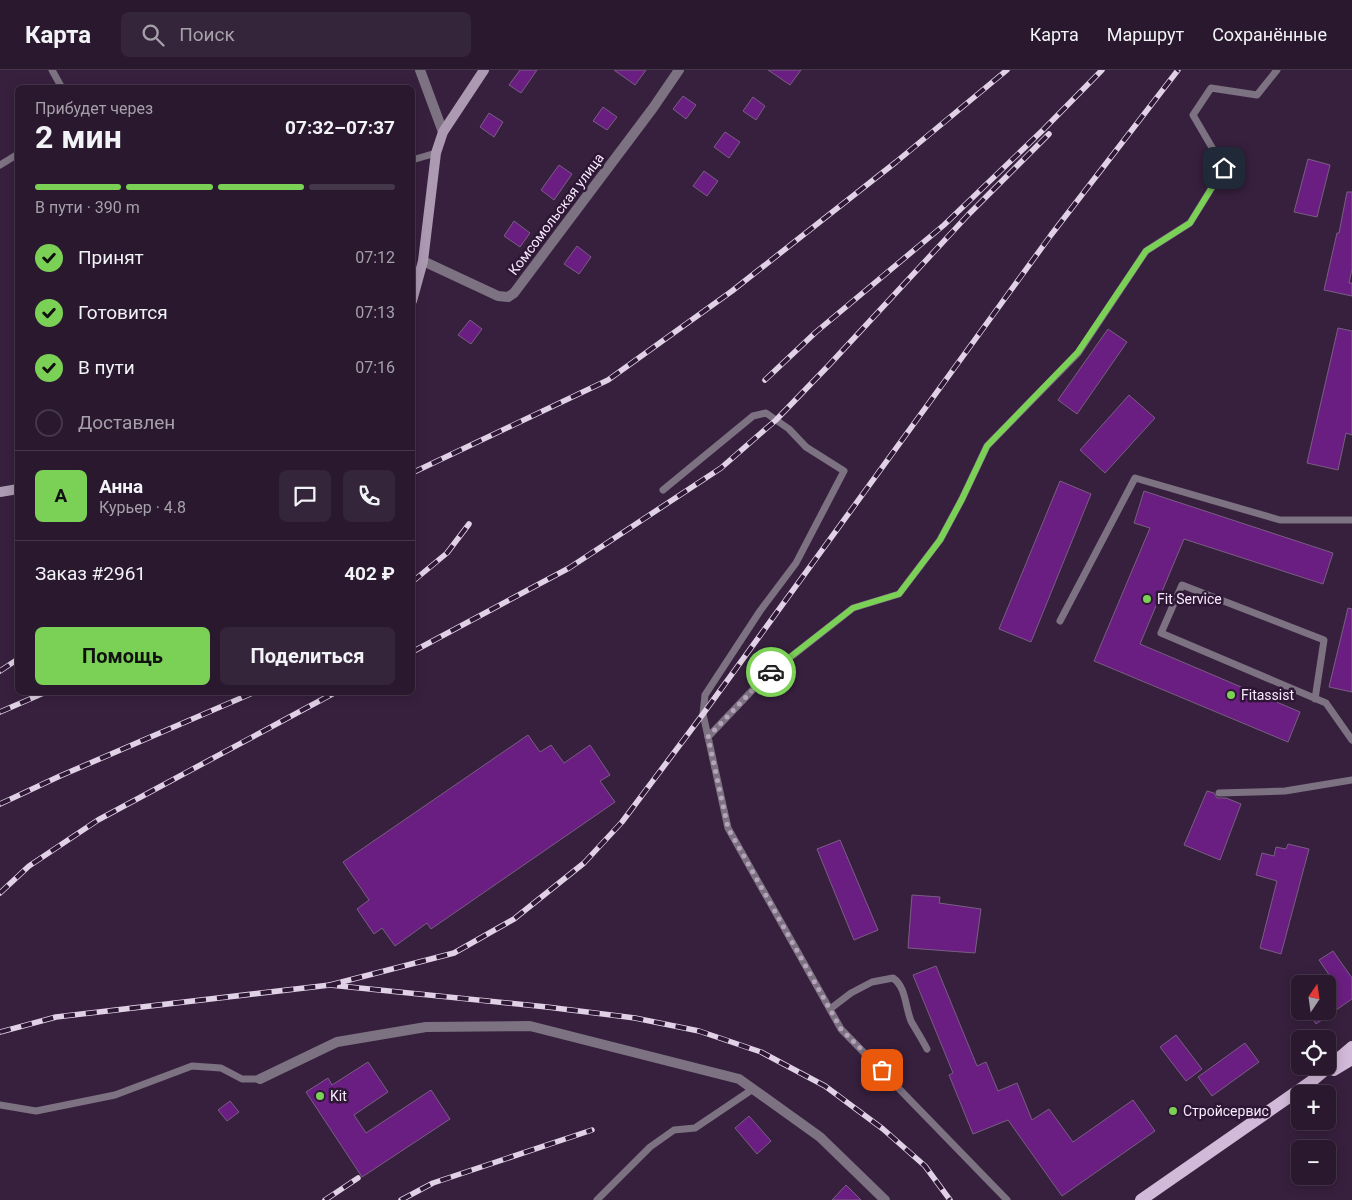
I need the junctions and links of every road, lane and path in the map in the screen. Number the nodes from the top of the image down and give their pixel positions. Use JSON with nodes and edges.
{"nodes":[{"id":1,"x":52,"y":70,"type":"edge"},
{"id":2,"x":420,"y":70,"type":"edge"},
{"id":3,"x":484,"y":70,"type":"edge"},
{"id":4,"x":679,"y":70,"type":"edge"},
{"id":5,"x":1277,"y":70,"type":"edge"},
{"id":6,"x":60,"y":85,"type":"edge"},
{"id":7,"x":444,"y":132,"type":"junction"},
{"id":8,"x":436,"y":153,"type":"junction"},
{"id":9,"x":15,"y":156,"type":"edge"},
{"id":10,"x":415,"y":159,"type":"edge"},
{"id":11,"x":0,"y":164,"type":"edge"},
{"id":12,"x":423,"y":261,"type":"junction"},
{"id":13,"x":415,"y":289,"type":"edge"},
{"id":14,"x":15,"y":490,"type":"edge"},
{"id":15,"x":663,"y":490,"type":"dead end"},
{"id":16,"x":0,"y":492,"type":"edge"},
{"id":17,"x":1352,"y":520,"type":"edge"},
{"id":18,"x":1060,"y":621,"type":"dead end"},
{"id":19,"x":1315,"y":698,"type":"junction"},
{"id":20,"x":708,"y":737,"type":"junction"},
{"id":21,"x":1352,"y":740,"type":"edge"},
{"id":22,"x":1352,"y":780,"type":"edge"},
{"id":23,"x":1219,"y":793,"type":"dead end"},
{"id":24,"x":830,"y":1009,"type":"junction"},
{"id":25,"x":1352,"y":1047,"type":"edge"},
{"id":26,"x":927,"y":1049,"type":"dead end"},
{"id":27,"x":1345,"y":1063,"type":"edge"},
{"id":28,"x":260,"y":1079,"type":"joint"},
{"id":29,"x":753,"y":1089,"type":"junction"},
{"id":30,"x":0,"y":1105,"type":"edge"},
{"id":31,"x":597,"y":1200,"type":"edge"},
{"id":32,"x":885,"y":1200,"type":"edge"},
{"id":33,"x":1007,"y":1200,"type":"edge"},
{"id":34,"x":1141,"y":1200,"type":"edge"}],
"edges":[{"from":1,"to":6,"type":"lane"},
{"from":2,"to":7,"type":"street"},
{"from":3,"to":7,"type":"street"},
{"from":4,"to":12,"type":"street","name":"Комсомольская улица"},
{"from":5,"to":20,"type":"lane"},
{"from":7,"to":8,"type":"street"},
{"from":8,"to":10,"type":"lane"},
{"from":8,"to":12,"type":"street"},
{"from":9,"to":11,"type":"lane"},
{"from":12,"to":13,"type":"street"},
{"from":14,"to":16,"type":"street"},
{"from":15,"to":20,"type":"lane"},
{"from":17,"to":18,"type":"lane"},
{"from":19,"to":19,"type":"lane"},
{"from":19,"to":21,"type":"lane"},
{"from":20,"to":24,"type":"lane"},
{"from":22,"to":23,"type":"lane"},
{"from":24,"to":26,"type":"lane"},
{"from":24,"to":33,"type":"lane"},
{"from":25,"to":27,"type":"main road"},
{"from":27,"to":34,"type":"main road"},
{"from":28,"to":29,"type":"street"},
{"from":28,"to":30,"type":"lane"},
{"from":29,"to":31,"type":"lane"},
{"from":29,"to":32,"type":"street"}]}
